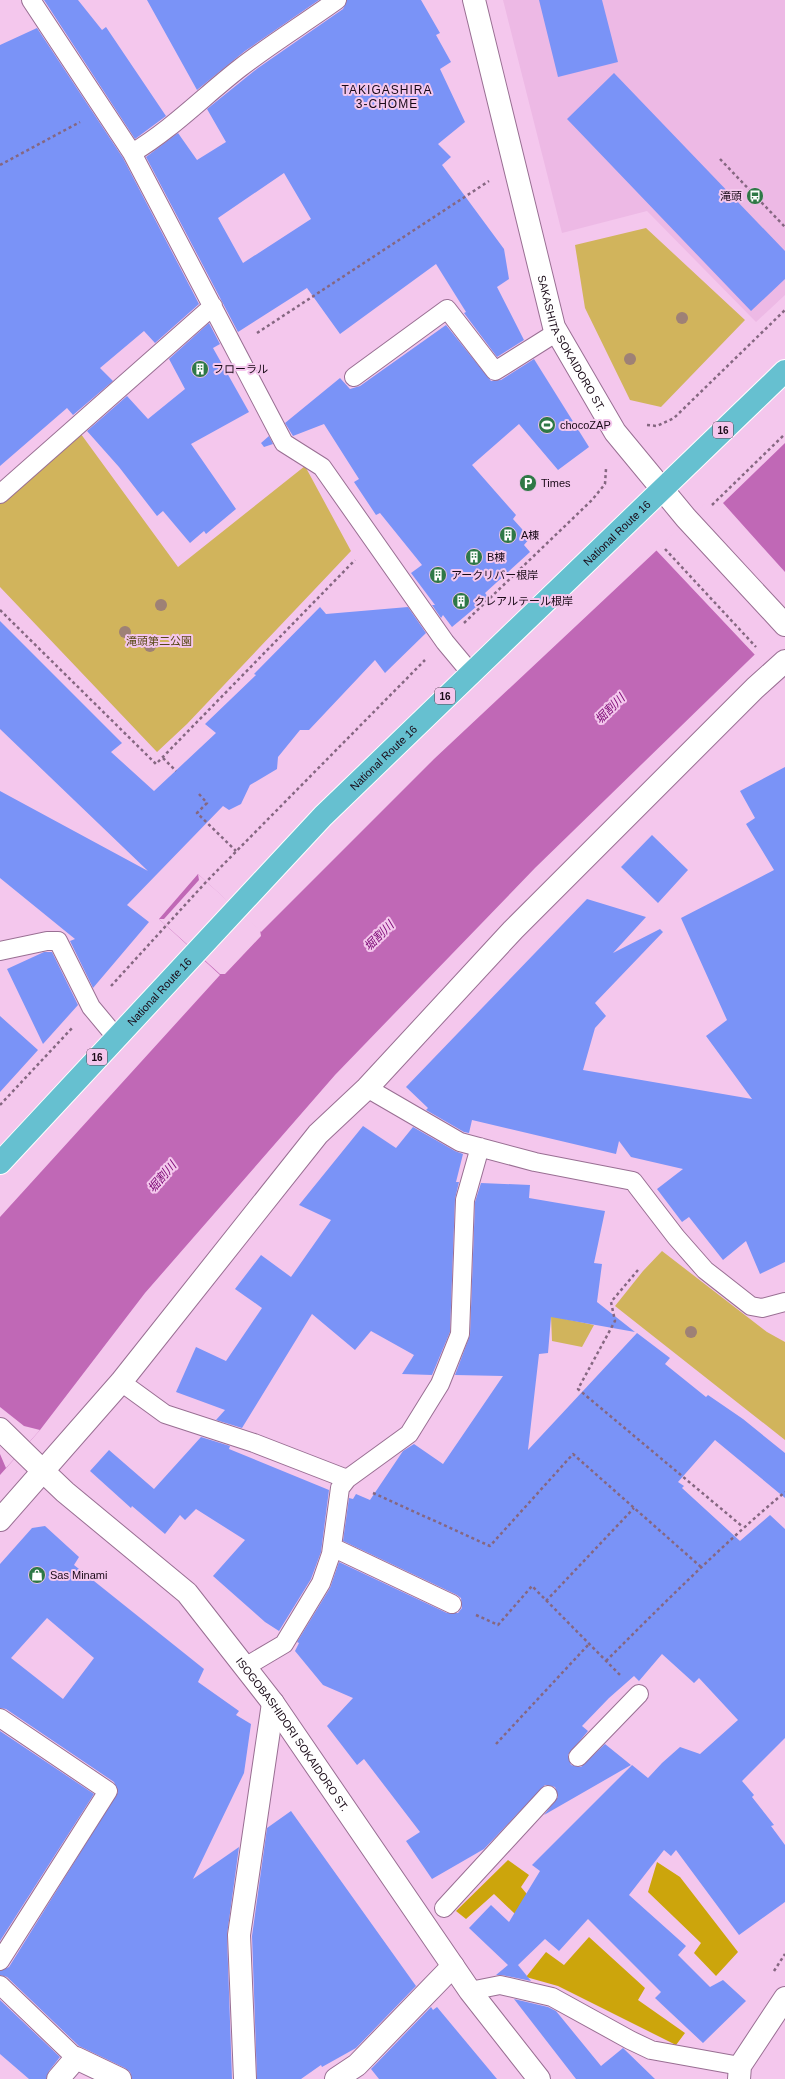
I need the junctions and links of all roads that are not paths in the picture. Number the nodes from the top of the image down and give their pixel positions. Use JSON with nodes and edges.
{"nodes":[{"id":1,"x":31,"y":0,"type":"edge"},
{"id":2,"x":337,"y":0,"type":"edge"},
{"id":3,"x":474,"y":0,"type":"edge"},
{"id":4,"x":132,"y":153,"type":"junction"},
{"id":5,"x":213,"y":306,"type":"junction"},
{"id":6,"x":557,"y":332,"type":"junction"},
{"id":7,"x":785,"y":371,"type":"edge"},
{"id":8,"x":354,"y":377,"type":"dead end"},
{"id":9,"x":661,"y":490,"type":"junction"},
{"id":10,"x":0,"y":494,"type":"edge"},
{"id":11,"x":785,"y":625,"type":"edge"},
{"id":12,"x":785,"y":661,"type":"edge"},
{"id":13,"x":470,"y":672,"type":"junction"},
{"id":14,"x":0,"y":951,"type":"edge"},
{"id":15,"x":116,"y":1037,"type":"junction"},
{"id":16,"x":367,"y":1088,"type":"junction"},
{"id":17,"x":480,"y":1147,"type":"junction"},
{"id":18,"x":0,"y":1163,"type":"edge"},
{"id":19,"x":785,"y":1302,"type":"edge"},
{"id":20,"x":120,"y":1382,"type":"junction"},
{"id":21,"x":0,"y":1429,"type":"edge"},
{"id":22,"x":43,"y":1471,"type":"junction"},
{"id":23,"x":346,"y":1480,"type":"junction"},
{"id":24,"x":0,"y":1520,"type":"edge"},
{"id":25,"x":332,"y":1547,"type":"junction"},
{"id":26,"x":452,"y":1604,"type":"dead end"},
{"id":27,"x":245,"y":1667,"type":"junction"},
{"id":28,"x":639,"y":1694,"type":"road end"},
{"id":29,"x":273,"y":1702,"type":"junction"},
{"id":30,"x":0,"y":1718,"type":"edge"},
{"id":31,"x":578,"y":1757,"type":"dead end"},
{"id":32,"x":548,"y":1795,"type":"dead end"},
{"id":33,"x":444,"y":1908,"type":"dead end"},
{"id":34,"x":0,"y":1961,"type":"edge"},
{"id":35,"x":454,"y":1966,"type":"junction"},
{"id":36,"x":0,"y":1985,"type":"edge"},
{"id":37,"x":470,"y":1991,"type":"junction"},
{"id":38,"x":785,"y":1998,"type":"edge"},
{"id":39,"x":76,"y":2058,"type":"junction"},
{"id":40,"x":739,"y":2073,"type":"edge"},
{"id":41,"x":58,"y":2079,"type":"edge"},
{"id":42,"x":120,"y":2079,"type":"edge"},
{"id":43,"x":245,"y":2079,"type":"edge"},
{"id":44,"x":336,"y":2079,"type":"edge"},
{"id":45,"x":539,"y":2079,"type":"edge"}],
"edges":[{"from":1,"to":4,"type":"lane"},
{"from":2,"to":4,"type":"lane"},
{"from":3,"to":6,"type":"street","name":"SAKASHITA SOKAIDORO ST."},
{"from":4,"to":5,"type":"lane"},
{"from":5,"to":10,"type":"lane"},
{"from":5,"to":13,"type":"lane"},
{"from":6,"to":8,"type":"lane"},
{"from":6,"to":9,"type":"street","name":"SAKASHITA SOKAIDORO ST."},
{"from":7,"to":9,"type":"highway","name":"National Route 16","number":"16"},
{"from":9,"to":11,"type":"street","name":"SAKASHITA SOKAIDORO ST."},
{"from":9,"to":13,"type":"highway","name":"National Route 16","number":"16"},
{"from":12,"to":16,"type":"street"},
{"from":13,"to":15,"type":"highway","name":"National Route 16","number":"16"},
{"from":14,"to":15,"type":"lane"},
{"from":15,"to":18,"type":"highway","name":"National Route 16","number":"16"},
{"from":16,"to":17,"type":"lane"},
{"from":16,"to":20,"type":"street"},
{"from":17,"to":19,"type":"lane"},
{"from":17,"to":23,"type":"lane"},
{"from":20,"to":22,"type":"street"},
{"from":20,"to":23,"type":"lane"},
{"from":21,"to":22,"type":"street","name":"ISOGOBASHIDORI SOKAIDORO ST."},
{"from":22,"to":24,"type":"street"},
{"from":22,"to":27,"type":"street","name":"ISOGOBASHIDORI SOKAIDORO ST."},
{"from":23,"to":25,"type":"lane"},
{"from":25,"to":26,"type":"lane"},
{"from":25,"to":27,"type":"lane"},
{"from":27,"to":29,"type":"street","name":"ISOGOBASHIDORI SOKAIDORO ST."},
{"from":28,"to":31,"type":"lane"},
{"from":29,"to":35,"type":"street","name":"ISOGOBASHIDORI SOKAIDORO ST."},
{"from":29,"to":43,"type":"street"},
{"from":30,"to":34,"type":"lane"},
{"from":32,"to":33,"type":"lane"},
{"from":35,"to":37,"type":"street","name":"ISOGOBASHIDORI SOKAIDORO ST."},
{"from":35,"to":44,"type":"street"},
{"from":36,"to":39,"type":"lane"},
{"from":37,"to":40,"type":"lane"},
{"from":37,"to":45,"type":"street","name":"ISOGOBASHIDORI SOKAIDORO ST."},
{"from":38,"to":40,"type":"street"},
{"from":39,"to":41,"type":"street"},
{"from":39,"to":42,"type":"street"}]}
